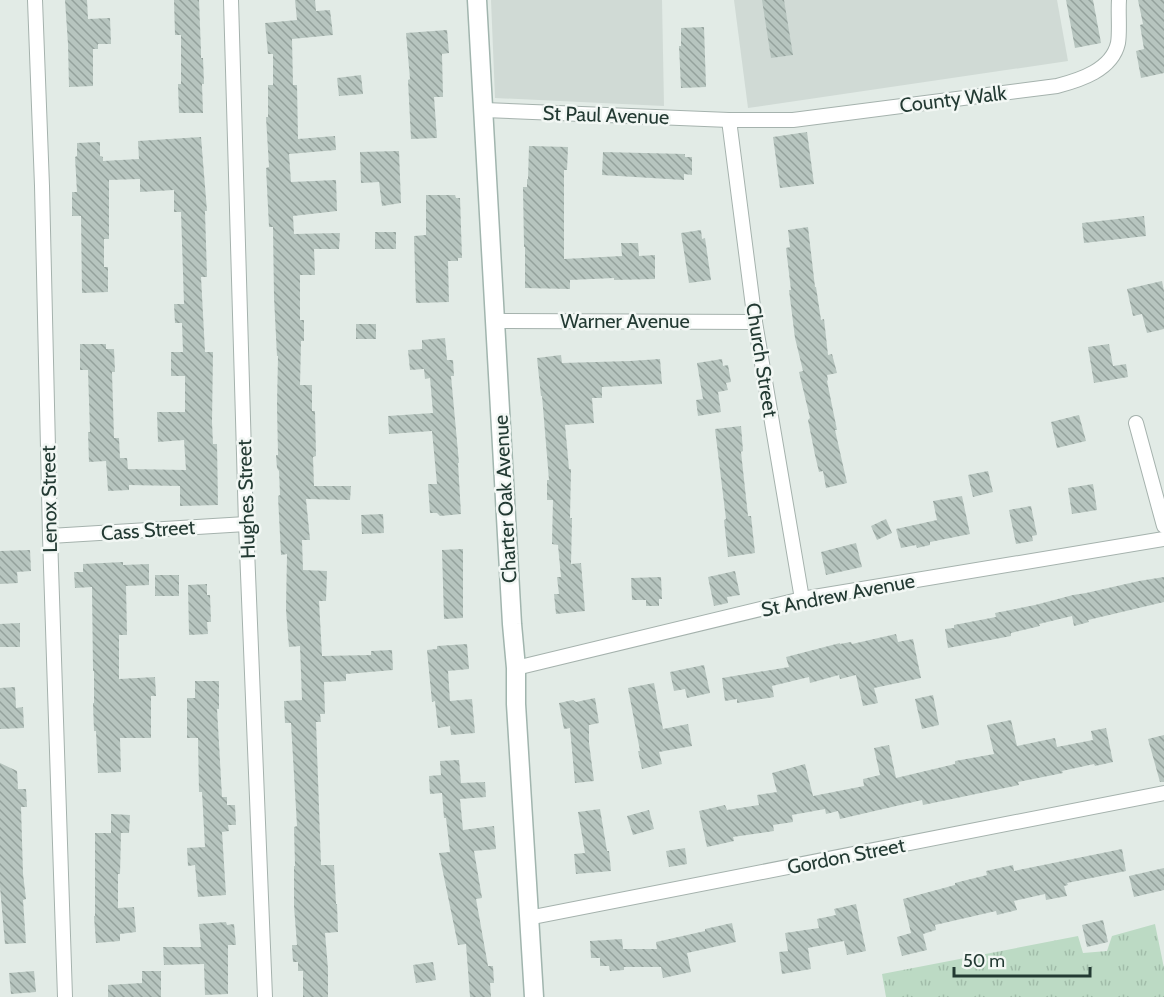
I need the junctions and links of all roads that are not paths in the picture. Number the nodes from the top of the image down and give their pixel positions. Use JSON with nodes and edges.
{"nodes":[{"id":1,"x":35,"y":0,"type":"edge"},
{"id":2,"x":231,"y":0,"type":"edge"},
{"id":3,"x":477,"y":0,"type":"edge"},
{"id":4,"x":1119,"y":0,"type":"edge"},
{"id":5,"x":484,"y":110,"type":"junction"},
{"id":6,"x":729,"y":120,"type":"junction"},
{"id":7,"x":495,"y":321,"type":"junction"},
{"id":8,"x":755,"y":322,"type":"junction"},
{"id":9,"x":1136,"y":423,"type":"dead end"},
{"id":10,"x":246,"y":524,"type":"junction"},
{"id":11,"x":1164,"y":526,"type":"edge"},
{"id":12,"x":50,"y":536,"type":"junction"},
{"id":13,"x":1164,"y":539,"type":"edge"},
{"id":14,"x":802,"y":599,"type":"junction"},
{"id":15,"x":516,"y":668,"type":"junction"},
{"id":16,"x":1164,"y":793,"type":"edge"},
{"id":17,"x":528,"y":918,"type":"junction"},
{"id":18,"x":65,"y":997,"type":"edge"},
{"id":19,"x":265,"y":997,"type":"edge"},
{"id":20,"x":534,"y":997,"type":"edge"}],
"edges":[{"from":1,"to":12,"type":"street","name":"Lenox Street"},
{"from":2,"to":10,"type":"street","name":"Hughes Street"},
{"from":3,"to":5,"type":"street","name":"Charter Oak Avenue"},
{"from":4,"to":6,"type":"street","name":"County Walk"},
{"from":5,"to":6,"type":"street","name":"St Paul Avenue"},
{"from":5,"to":7,"type":"street","name":"Charter Oak Avenue"},
{"from":6,"to":8,"type":"street","name":"Church Street"},
{"from":7,"to":8,"type":"street","name":"Warner Avenue"},
{"from":7,"to":15,"type":"street","name":"Charter Oak Avenue"},
{"from":8,"to":14,"type":"street","name":"Church Street"},
{"from":9,"to":11,"type":"street"},
{"from":10,"to":12,"type":"street","name":"Cass Street"},
{"from":10,"to":19,"type":"street","name":"Hughes Street"},
{"from":12,"to":18,"type":"street","name":"Lenox Street"},
{"from":13,"to":14,"type":"street","name":"St Andrew Avenue"},
{"from":14,"to":15,"type":"street","name":"St Andrew Avenue"},
{"from":15,"to":17,"type":"street","name":"Charter Oak Avenue"},
{"from":16,"to":17,"type":"street","name":"Gordon Street"},
{"from":17,"to":20,"type":"street","name":"Charter Oak Avenue"}]}
